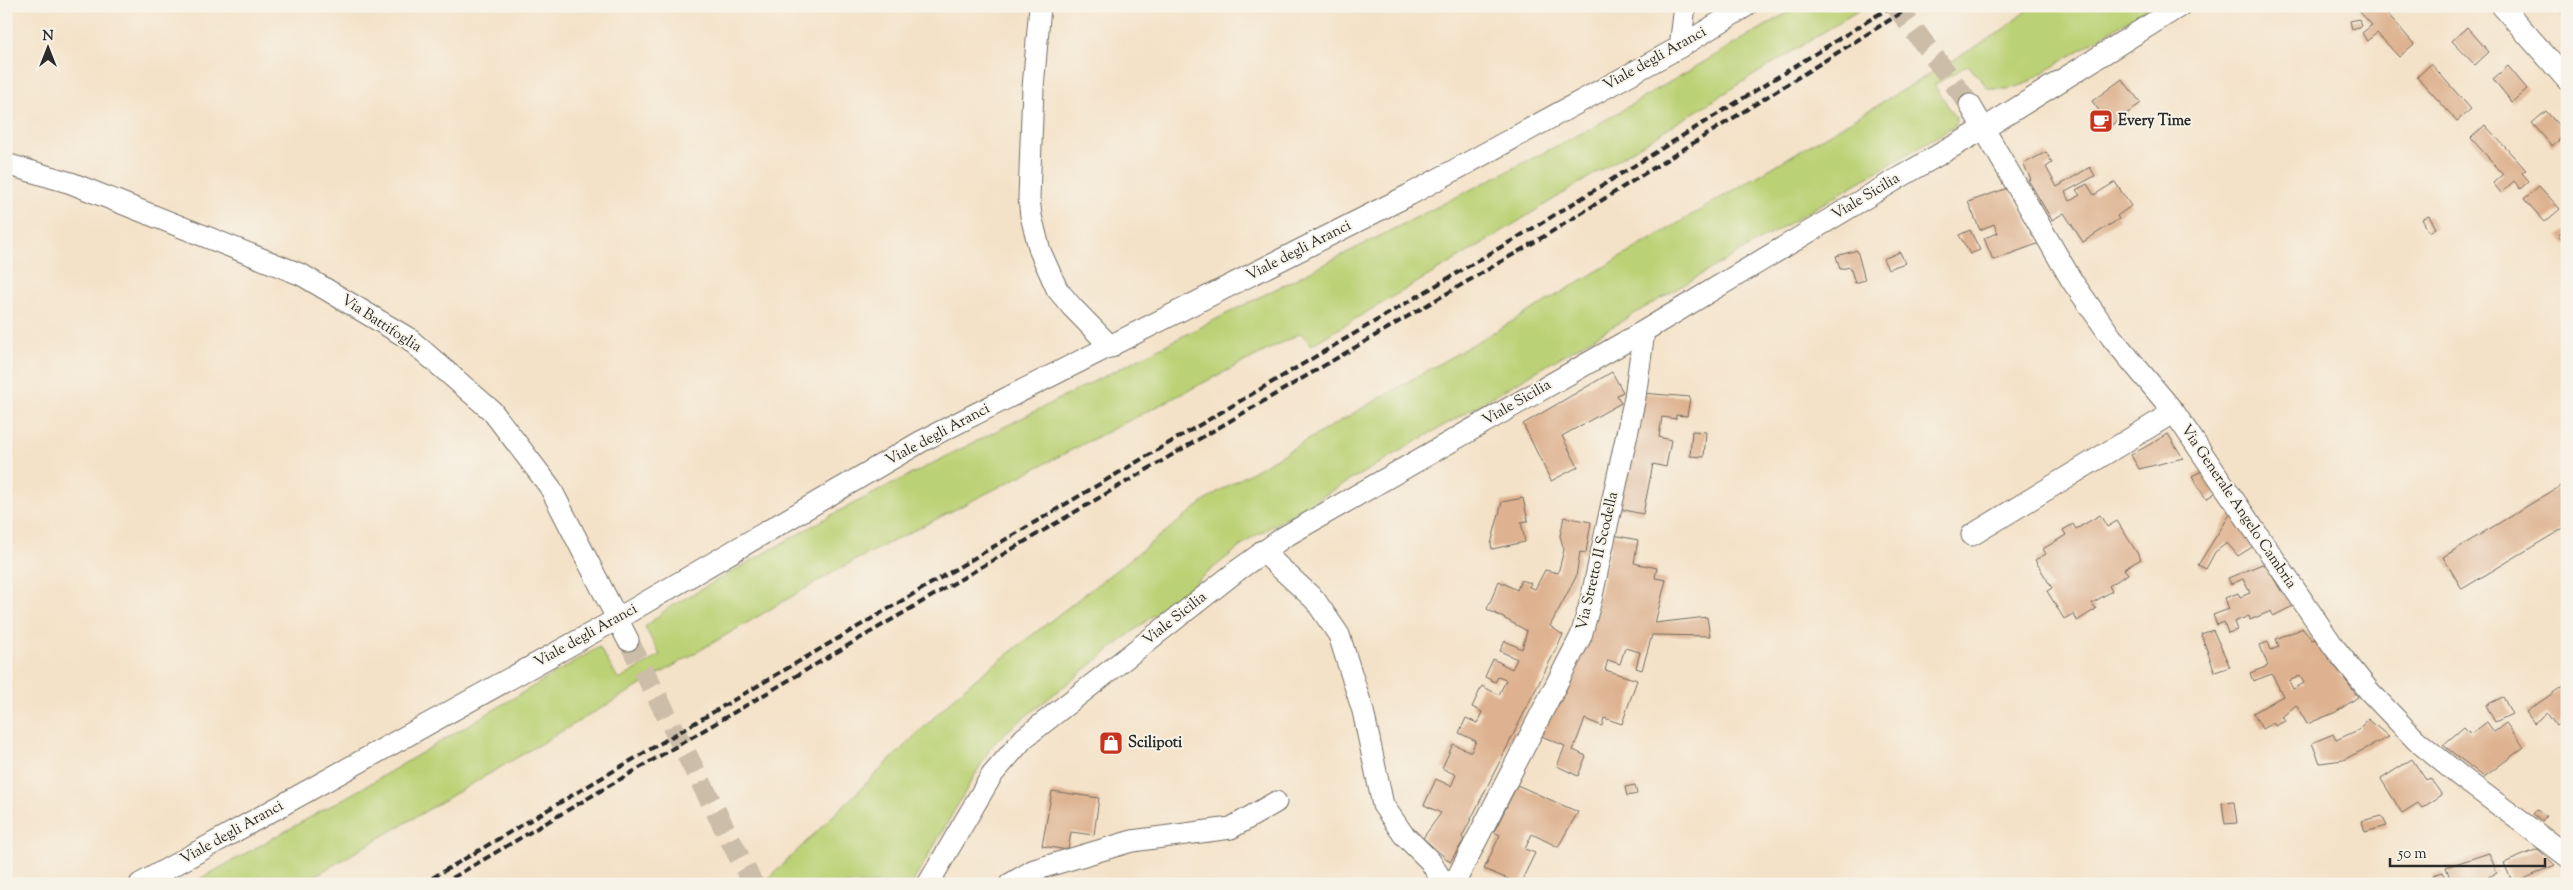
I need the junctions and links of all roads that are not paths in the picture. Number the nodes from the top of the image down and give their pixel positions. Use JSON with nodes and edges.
{"nodes":[{"id":1,"x":1040,"y":6,"type":"edge"},
{"id":2,"x":1685,"y":6,"type":"edge"},
{"id":3,"x":1746,"y":6,"type":"edge"},
{"id":4,"x":2180,"y":6,"type":"edge"},
{"id":5,"x":2502,"y":6,"type":"edge"},
{"id":6,"x":1680,"y":47,"type":"junction"},
{"id":7,"x":2567,"y":80,"type":"edge"},
{"id":8,"x":1970,"y":105,"type":"tunnel mouth"},
{"id":9,"x":1985,"y":128,"type":"junction"},
{"id":10,"x":6,"y":164,"type":"edge"},
{"id":11,"x":1644,"y":330,"type":"junction"},
{"id":12,"x":1112,"y":347,"type":"junction"},
{"id":13,"x":2174,"y":412,"type":"junction"},
{"id":14,"x":1972,"y":535,"type":"dead end"},
{"id":15,"x":1262,"y":551,"type":"junction"},
{"id":16,"x":617,"y":619,"type":"junction"},
{"id":17,"x":628,"y":640,"type":"tunnel mouth"},
{"id":18,"x":1276,"y":802,"type":"dead end"},
{"id":19,"x":2567,"y":856,"type":"edge"},
{"id":20,"x":140,"y":884,"type":"edge"},
{"id":21,"x":928,"y":884,"type":"edge"},
{"id":22,"x":1010,"y":884,"type":"edge"},
{"id":23,"x":1444,"y":884,"type":"edge"},
{"id":24,"x":1454,"y":884,"type":"edge"}],
"edges":[{"from":1,"to":12,"type":"street"},
{"from":2,"to":6,"type":"street"},
{"from":3,"to":6,"type":"street","name":"Viale degli Aranci"},
{"from":4,"to":9,"type":"street","name":"Viale Sicilia"},
{"from":5,"to":7,"type":"street"},
{"from":6,"to":12,"type":"street","name":"Viale degli Aranci"},
{"from":8,"to":9,"type":"street","name":"Via Generale Angelo Cambria"},
{"from":9,"to":11,"type":"street","name":"Viale Sicilia"},
{"from":9,"to":13,"type":"street","name":"Via Generale Angelo Cambria"},
{"from":10,"to":16,"type":"street","name":"Via Battifoglia"},
{"from":11,"to":15,"type":"street","name":"Viale Sicilia"},
{"from":11,"to":24,"type":"street","name":"Via Stretto II Scodella"},
{"from":12,"to":16,"type":"street","name":"Viale degli Aranci"},
{"from":13,"to":14,"type":"street"},
{"from":13,"to":19,"type":"street","name":"Via Generale Angelo Cambria"},
{"from":15,"to":21,"type":"street","name":"Viale Sicilia"},
{"from":15,"to":23,"type":"street"},
{"from":16,"to":17,"type":"street","name":"Via Battifoglia"},
{"from":16,"to":20,"type":"street","name":"Viale degli Aranci"},
{"from":18,"to":22,"type":"street"}]}
